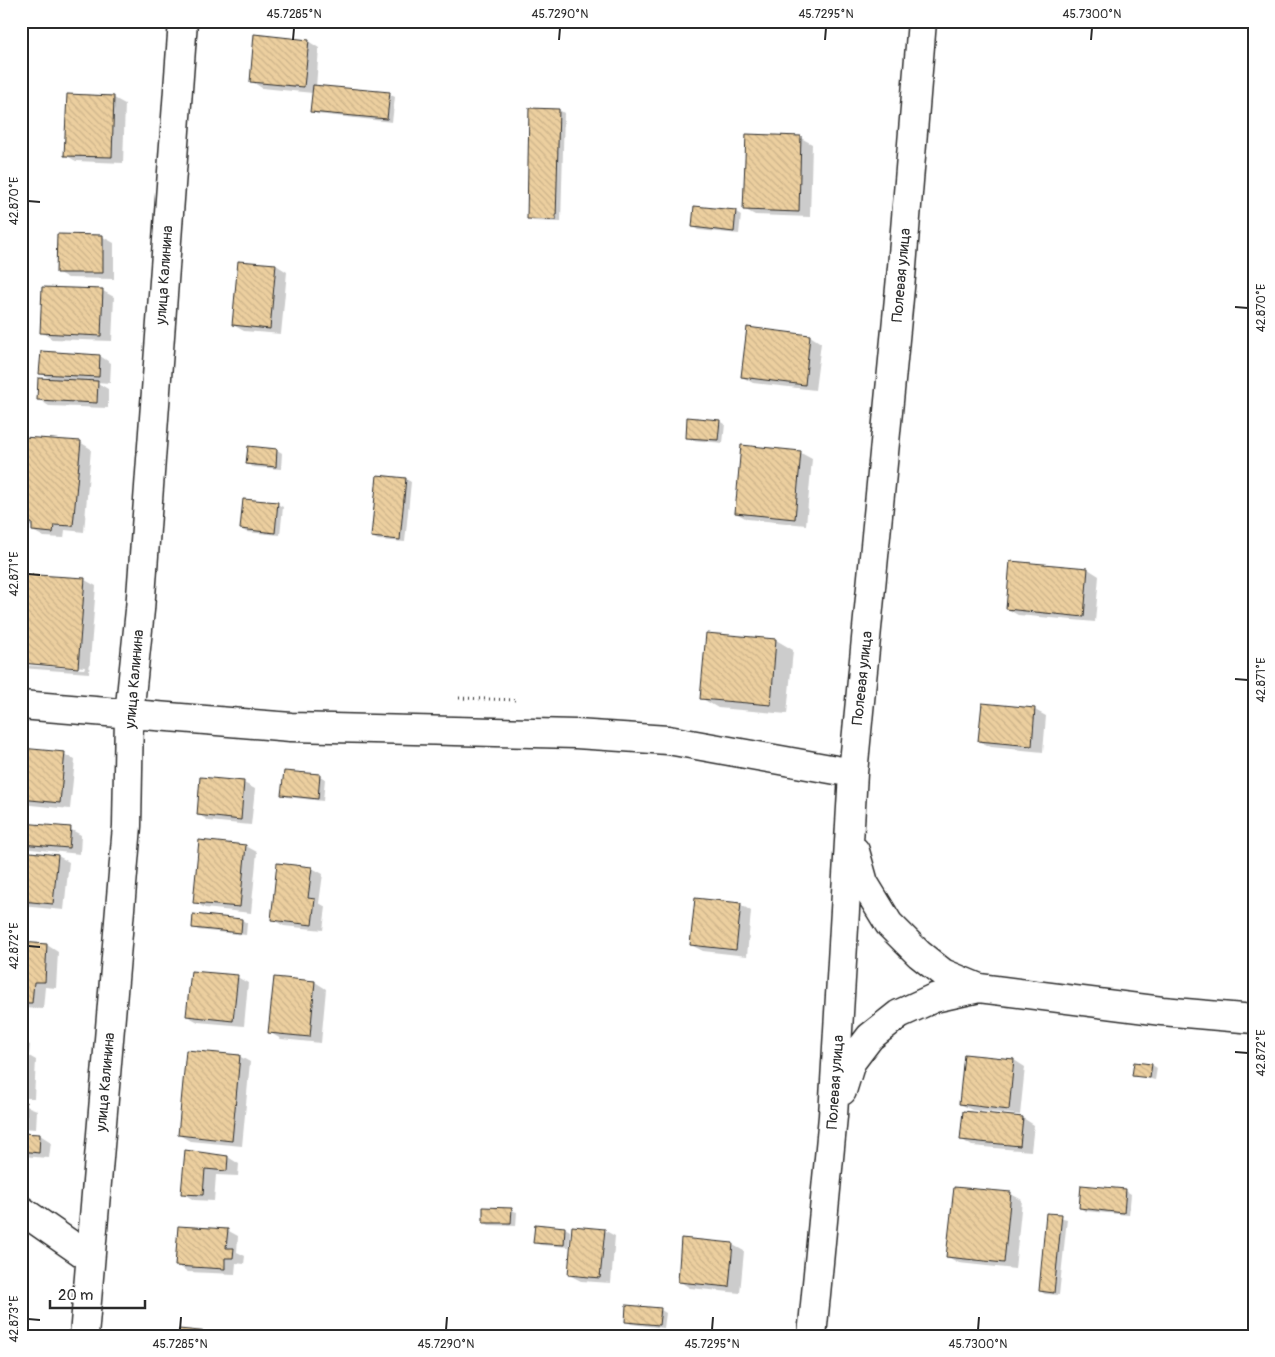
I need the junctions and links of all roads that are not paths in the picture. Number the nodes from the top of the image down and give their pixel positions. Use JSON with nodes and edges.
{"nodes":[{"id":1,"x":183,"y":21,"type":"edge"},
{"id":2,"x":922,"y":21,"type":"edge"},
{"id":3,"x":21,"y":705,"type":"edge"},
{"id":4,"x":130,"y":715,"type":"junction"},
{"id":5,"x":852,"y":773,"type":"junction"},
{"id":6,"x":850,"y":832,"type":"junction"},
{"id":7,"x":979,"y":988,"type":"junction"},
{"id":8,"x":1254,"y":1019,"type":"edge"},
{"id":9,"x":833,"y":1116,"type":"junction"},
{"id":10,"x":21,"y":1210,"type":"edge"},
{"id":11,"x":90,"y":1258,"type":"junction"},
{"id":12,"x":84,"y":1336,"type":"edge"},
{"id":13,"x":812,"y":1336,"type":"edge"}],
"edges":[{"from":1,"to":4,"type":"street","name":"улица Калинина"},
{"from":2,"to":5,"type":"street","name":"Полевая улица"},
{"from":3,"to":4,"type":"street"},
{"from":4,"to":5,"type":"street"},
{"from":4,"to":11,"type":"street","name":"улица Калинина"},
{"from":5,"to":6,"type":"street","name":"Полевая улица"},
{"from":6,"to":7,"type":"street"},
{"from":6,"to":9,"type":"street","name":"Полевая улица"},
{"from":7,"to":8,"type":"street"},
{"from":7,"to":9,"type":"street"},
{"from":9,"to":13,"type":"street","name":"Полевая улица"},
{"from":10,"to":11,"type":"street"},
{"from":11,"to":12,"type":"street","name":"улица Калинина"}]}
